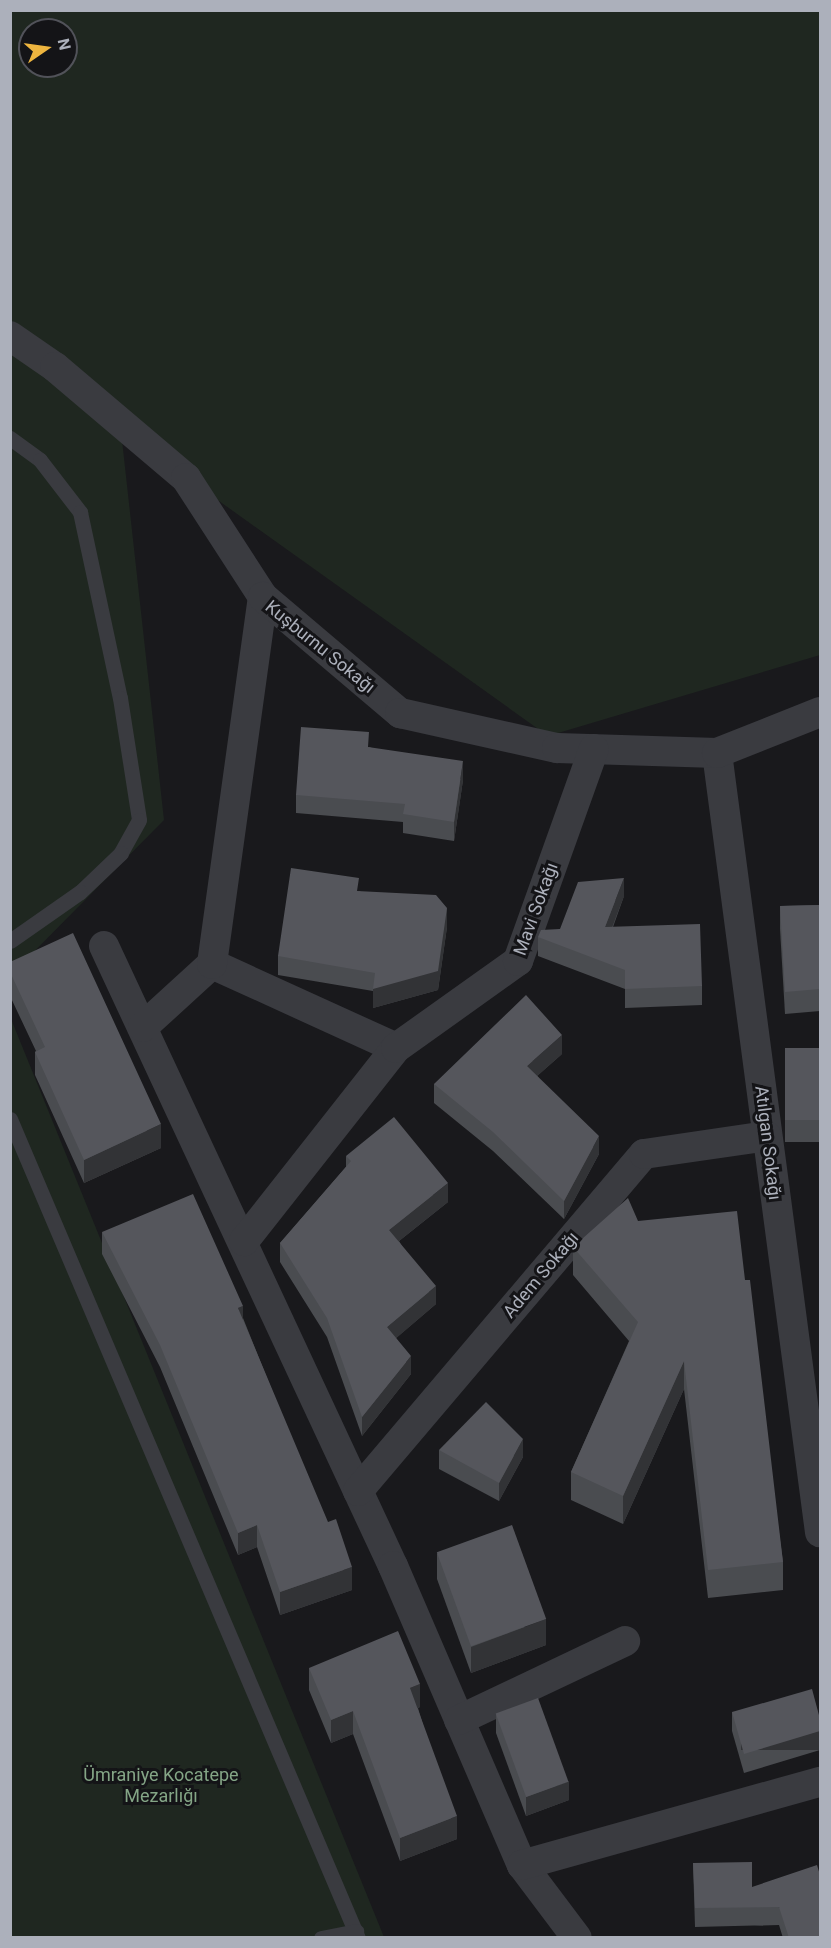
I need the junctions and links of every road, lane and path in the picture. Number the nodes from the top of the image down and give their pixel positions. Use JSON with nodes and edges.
{"nodes":[{"id":1,"x":10,"y":336,"type":"edge"},
{"id":2,"x":10,"y":438,"type":"edge"},
{"id":3,"x":263,"y":597,"type":"junction"},
{"id":4,"x":820,"y":712,"type":"edge"},
{"id":5,"x":594,"y":749,"type":"junction"},
{"id":6,"x":717,"y":753,"type":"junction"},
{"id":7,"x":10,"y":941,"type":"edge"},
{"id":8,"x":104,"y":946,"type":"dead end"},
{"id":9,"x":212,"y":964,"type":"junction"},
{"id":10,"x":143,"y":1027,"type":"junction"},
{"id":11,"x":396,"y":1048,"type":"junction"},
{"id":12,"x":10,"y":1119,"type":"edge"},
{"id":13,"x":767,"y":1136,"type":"junction"},
{"id":14,"x":244,"y":1241,"type":"junction"},
{"id":15,"x":358,"y":1491,"type":"junction"},
{"id":16,"x":820,"y":1532,"type":"edge"},
{"id":17,"x":625,"y":1641,"type":"dead end"},
{"id":18,"x":459,"y":1720,"type":"junction"},
{"id":19,"x":820,"y":1782,"type":"edge"},
{"id":20,"x":522,"y":1865,"type":"junction"},
{"id":21,"x":357,"y":1934,"type":"edge"},
{"id":22,"x":321,"y":1938,"type":"edge"},
{"id":23,"x":577,"y":1938,"type":"edge"}],
"edges":[{"from":1,"to":3,"type":"street"},
{"from":2,"to":7,"type":"lane"},
{"from":3,"to":5,"type":"street","name":"Kuşburnu Sokağı"},
{"from":3,"to":9,"type":"street","name":"Kuşburnu Sokağı"},
{"from":4,"to":6,"type":"street","name":"Kuşburnu Sokağı"},
{"from":5,"to":6,"type":"street","name":"Kuşburnu Sokağı"},
{"from":5,"to":11,"type":"street","name":"Mavi Sokağı"},
{"from":6,"to":13,"type":"street","name":"Atılgan Sokağı"},
{"from":8,"to":10,"type":"street"},
{"from":9,"to":10,"type":"street"},
{"from":9,"to":11,"type":"street"},
{"from":10,"to":14,"type":"street"},
{"from":11,"to":14,"type":"street","name":"Mavi Sokağı"},
{"from":12,"to":21,"type":"lane"},
{"from":13,"to":15,"type":"street","name":"Adem Sokağı"},
{"from":13,"to":16,"type":"street","name":"Atılgan Sokağı"},
{"from":14,"to":15,"type":"street"},
{"from":15,"to":18,"type":"street"},
{"from":17,"to":18,"type":"street"},
{"from":18,"to":20,"type":"street"},
{"from":19,"to":20,"type":"street"},
{"from":20,"to":23,"type":"street"},
{"from":21,"to":22,"type":"lane"}]}
